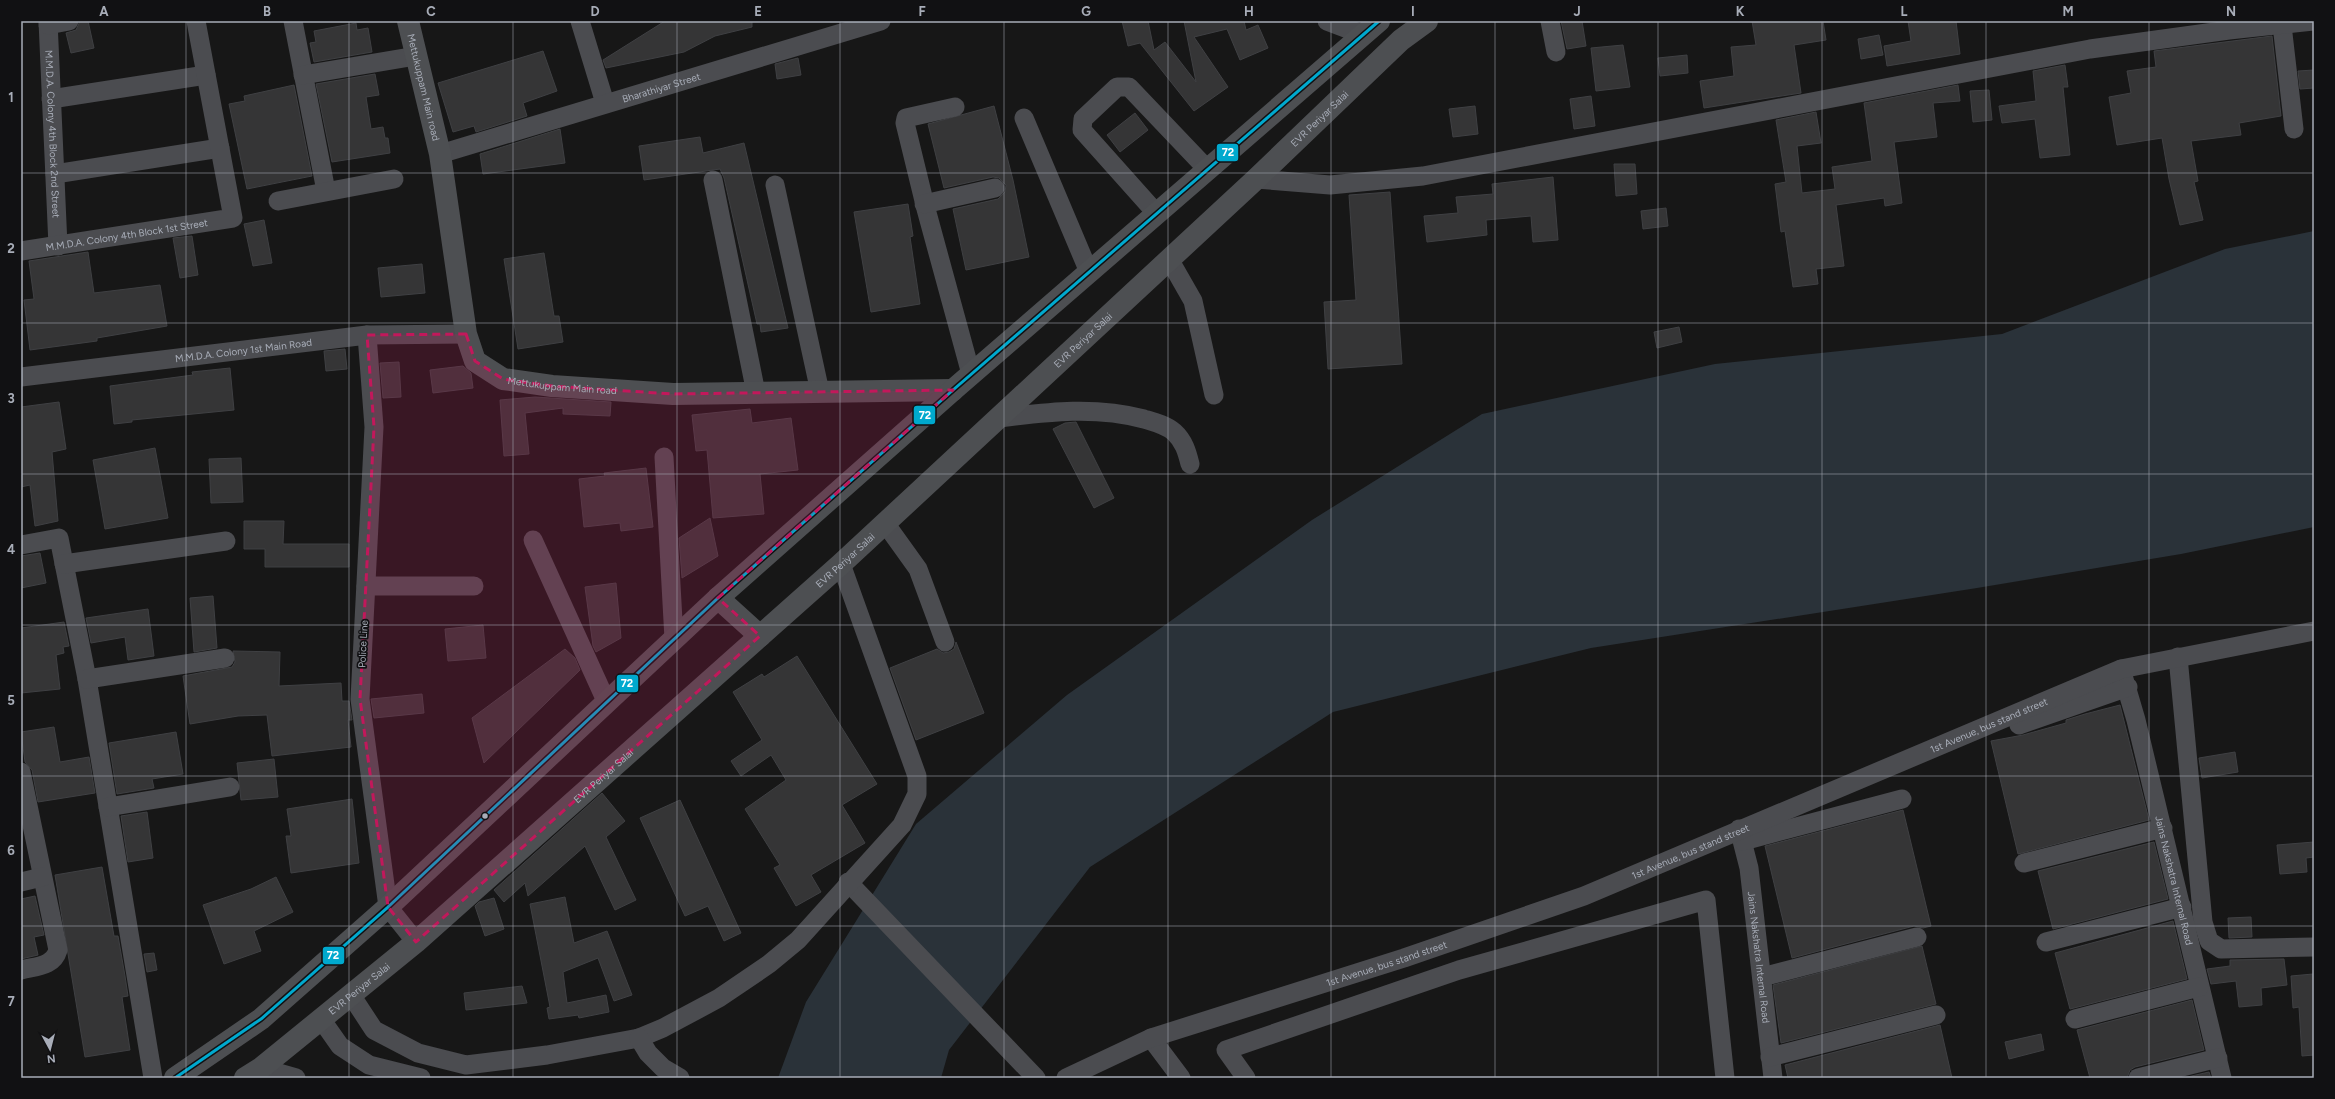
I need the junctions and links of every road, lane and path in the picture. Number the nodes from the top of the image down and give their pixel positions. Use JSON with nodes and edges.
{"nodes":[{"id":1,"x":69,"y":21,"type":"edge"},
{"id":2,"x":196,"y":21,"type":"edge"},
{"id":3,"x":293,"y":21,"type":"edge"},
{"id":4,"x":408,"y":21,"type":"edge"},
{"id":5,"x":580,"y":21,"type":"edge"},
{"id":6,"x":881,"y":21,"type":"edge"},
{"id":7,"x":1327,"y":21,"type":"edge"},
{"id":8,"x":1550,"y":21,"type":"edge"},
{"id":9,"x":2314,"y":21,"type":"edge"},
{"id":10,"x":1421,"y":22,"type":"edge"},
{"id":11,"x":48,"y":23,"type":"edge"},
{"id":12,"x":2282,"y":25,"type":"junction"},
{"id":13,"x":1372,"y":28,"type":"edge"},
{"id":14,"x":1556,"y":52,"type":"dead end"},
{"id":15,"x":416,"y":56,"type":"junction"},
{"id":16,"x":206,"y":75,"type":"junction"},
{"id":17,"x":303,"y":75,"type":"junction"},
{"id":18,"x":51,"y":99,"type":"junction"},
{"id":19,"x":606,"y":103,"type":"junction"},
{"id":20,"x":955,"y":107,"type":"dead end"},
{"id":21,"x":1024,"y":118,"type":"dead end"},
{"id":22,"x":2294,"y":129,"type":"dead end"},
{"id":23,"x":220,"y":148,"type":"junction"},
{"id":24,"x":440,"y":154,"type":"junction"},
{"id":25,"x":1208,"y":170,"type":"junction"},
{"id":26,"x":55,"y":174,"type":"junction"},
{"id":27,"x":394,"y":179,"type":"dead end"},
{"id":28,"x":1256,"y":179,"type":"junction"},
{"id":29,"x":713,"y":180,"type":"dead end"},
{"id":30,"x":775,"y":185,"type":"dead end"},
{"id":31,"x":995,"y":188,"type":"dead end"},
{"id":32,"x":326,"y":191,"type":"junction"},
{"id":33,"x":278,"y":201,"type":"dead end"},
{"id":34,"x":924,"y":204,"type":"junction"},
{"id":35,"x":1157,"y":214,"type":"junction"},
{"id":36,"x":58,"y":246,"type":"junction"},
{"id":37,"x":21,"y":251,"type":"edge"},
{"id":38,"x":1169,"y":259,"type":"junction"},
{"id":39,"x":1089,"y":272,"type":"junction"},
{"id":40,"x":367,"y":334,"type":"junction"},
{"id":41,"x":466,"y":334,"type":"junction"},
{"id":42,"x":971,"y":374,"type":"junction"},
{"id":43,"x":21,"y":377,"type":"edge"},
{"id":44,"x":953,"y":390,"type":"junction"},
{"id":45,"x":820,"y":392,"type":"junction"},
{"id":46,"x":756,"y":393,"type":"junction"},
{"id":47,"x":1214,"y":395,"type":"dead end"},
{"id":48,"x":999,"y":418,"type":"junction"},
{"id":49,"x":664,"y":457,"type":"dead end"},
{"id":50,"x":1190,"y":464,"type":"dead end"},
{"id":51,"x":885,"y":523,"type":"junction"},
{"id":52,"x":533,"y":540,"type":"dead end"},
{"id":53,"x":226,"y":541,"type":"dead end"},
{"id":54,"x":21,"y":545,"type":"edge"},
{"id":55,"x":64,"y":564,"type":"junction"},
{"id":56,"x":841,"y":564,"type":"junction"},
{"id":57,"x":366,"y":586,"type":"junction"},
{"id":58,"x":474,"y":586,"type":"dead end"},
{"id":59,"x":718,"y":598,"type":"junction"},
{"id":60,"x":2314,"y":631,"type":"edge"},
{"id":61,"x":760,"y":636,"type":"junction"},
{"id":62,"x":674,"y":640,"type":"junction"},
{"id":63,"x":945,"y":642,"type":"dead end"},
{"id":64,"x":225,"y":658,"type":"dead end"},
{"id":65,"x":2178,"y":658,"type":"junction"},
{"id":66,"x":87,"y":680,"type":"junction"},
{"id":67,"x":2125,"y":680,"type":"junction"},
{"id":68,"x":607,"y":703,"type":"junction"},
{"id":69,"x":1982,"y":738,"type":"dead end"},
{"id":70,"x":21,"y":772,"type":"edge"},
{"id":71,"x":230,"y":787,"type":"dead end"},
{"id":72,"x":1902,"y":799,"type":"dead end"},
{"id":73,"x":108,"y":807,"type":"junction"},
{"id":74,"x":2163,"y":828,"type":"junction"},
{"id":75,"x":1741,"y":836,"type":"junction"},
{"id":76,"x":2024,"y":863,"type":"dead end"},
{"id":77,"x":42,"y":877,"type":"junction"},
{"id":78,"x":21,"y":882,"type":"edge"},
{"id":79,"x":848,"y":882,"type":"junction"},
{"id":80,"x":388,"y":907,"type":"junction"},
{"id":81,"x":2182,"y":907,"type":"junction"},
{"id":82,"x":1917,"y":937,"type":"dead end"},
{"id":83,"x":416,"y":942,"type":"junction"},
{"id":84,"x":2046,"y":942,"type":"dead end"},
{"id":85,"x":2314,"y":947,"type":"edge"},
{"id":86,"x":21,"y":970,"type":"edge"},
{"id":87,"x":1762,"y":977,"type":"junction"},
{"id":88,"x":2199,"y":988,"type":"junction"},
{"id":89,"x":351,"y":995,"type":"junction"},
{"id":90,"x":1936,"y":1015,"type":"dead end"},
{"id":91,"x":322,"y":1019,"type":"junction"},
{"id":92,"x":2075,"y":1019,"type":"dead end"},
{"id":93,"x":639,"y":1038,"type":"junction"},
{"id":94,"x":1151,"y":1038,"type":"junction"},
{"id":95,"x":1770,"y":1057,"type":"junction"},
{"id":96,"x":2218,"y":1058,"type":"junction"},
{"id":97,"x":253,"y":1073,"type":"edge"},
{"id":98,"x":153,"y":1078,"type":"edge"},
{"id":99,"x":175,"y":1078,"type":"edge"},
{"id":100,"x":296,"y":1078,"type":"edge"},
{"id":101,"x":421,"y":1078,"type":"edge"},
{"id":102,"x":680,"y":1078,"type":"edge"},
{"id":103,"x":1036,"y":1078,"type":"edge"},
{"id":104,"x":1066,"y":1078,"type":"edge"},
{"id":105,"x":1182,"y":1078,"type":"edge"},
{"id":106,"x":1246,"y":1078,"type":"edge"},
{"id":107,"x":1725,"y":1078,"type":"edge"},
{"id":108,"x":1773,"y":1078,"type":"edge"},
{"id":109,"x":2138,"y":1078,"type":"edge"},
{"id":110,"x":2222,"y":1078,"type":"edge"}],
"edges":[{"from":1,"to":11,"type":"street"},
{"from":2,"to":16,"type":"street"},
{"from":3,"to":17,"type":"street"},
{"from":4,"to":15,"type":"main road","name":"Mettukuppam Main road"},
{"from":5,"to":19,"type":"street"},
{"from":6,"to":19,"type":"street","name":"Bharathiyar Street"},
{"from":7,"to":13,"type":"street"},
{"from":8,"to":14,"type":"street"},
{"from":9,"to":12,"type":"street"},
{"from":10,"to":28,"type":"main road","name":"EVR Periyar Salai"},
{"from":11,"to":18,"type":"street","name":"M.M.D.A. Colony 4th Block 2nd Street"},
{"from":12,"to":22,"type":"street"},
{"from":12,"to":28,"type":"street"},
{"from":13,"to":25,"type":"main road"},
{"from":15,"to":17,"type":"street"},
{"from":15,"to":24,"type":"main road","name":"Mettukuppam Main road"},
{"from":16,"to":18,"type":"street"},
{"from":16,"to":23,"type":"street"},
{"from":17,"to":32,"type":"street"},
{"from":18,"to":26,"type":"street","name":"M.M.D.A. Colony 4th Block 2nd Street"},
{"from":19,"to":24,"type":"street","name":"Bharathiyar Street"},
{"from":20,"to":34,"type":"street"},
{"from":21,"to":39,"type":"street"},
{"from":23,"to":26,"type":"street"},
{"from":23,"to":36,"type":"street","name":"M.M.D.A. Colony 4th Block 1st Street"},
{"from":24,"to":41,"type":"main road","name":"Mettukuppam Main road"},
{"from":25,"to":35,"type":"main road"},
{"from":25,"to":35,"type":"street"},
{"from":26,"to":36,"type":"street","name":"M.M.D.A. Colony 4th Block 2nd Street"},
{"from":27,"to":32,"type":"street"},
{"from":28,"to":38,"type":"main road","name":"EVR Periyar Salai"},
{"from":29,"to":46,"type":"street"},
{"from":30,"to":45,"type":"street"},
{"from":31,"to":34,"type":"street"},
{"from":32,"to":33,"type":"street"},
{"from":34,"to":42,"type":"street"},
{"from":35,"to":39,"type":"main road"},
{"from":36,"to":37,"type":"street","name":"M.M.D.A. Colony 4th Block 1st Street"},
{"from":38,"to":47,"type":"street"},
{"from":38,"to":48,"type":"main road","name":"EVR Periyar Salai"},
{"from":39,"to":42,"type":"main road"},
{"from":40,"to":41,"type":"street","name":"M.M.D.A. Colony 1st Main Road"},
{"from":40,"to":43,"type":"street","name":"M.M.D.A. Colony 1st Main Road"},
{"from":40,"to":57,"type":"street","name":"Police Line"},
{"from":41,"to":46,"type":"main road","name":"Mettukuppam Main road"},
{"from":42,"to":44,"type":"main road"},
{"from":44,"to":45,"type":"main road","name":"Mettukuppam Main road"},
{"from":44,"to":59,"type":"main road"},
{"from":45,"to":46,"type":"main road","name":"Mettukuppam Main road"},
{"from":48,"to":50,"type":"street"},
{"from":48,"to":51,"type":"main road","name":"EVR Periyar Salai"},
{"from":49,"to":62,"type":"street"},
{"from":51,"to":56,"type":"main road","name":"EVR Periyar Salai"},
{"from":51,"to":63,"type":"street"},
{"from":52,"to":68,"type":"street"},
{"from":53,"to":55,"type":"street"},
{"from":54,"to":55,"type":"street"},
{"from":55,"to":66,"type":"street"},
{"from":56,"to":61,"type":"main road","name":"EVR Periyar Salai"},
{"from":56,"to":79,"type":"street"},
{"from":57,"to":58,"type":"street"},
{"from":57,"to":80,"type":"street","name":"Police Line"},
{"from":59,"to":61,"type":"main road"},
{"from":59,"to":62,"type":"main road"},
{"from":60,"to":65,"type":"street","name":"1st Avenue, bus stand street"},
{"from":61,"to":83,"type":"main road","name":"EVR Periyar Salai"},
{"from":62,"to":68,"type":"main road"},
{"from":64,"to":66,"type":"street"},
{"from":65,"to":67,"type":"street","name":"1st Avenue, bus stand street"},
{"from":65,"to":85,"type":"street"},
{"from":66,"to":73,"type":"street"},
{"from":67,"to":69,"type":"street"},
{"from":67,"to":74,"type":"street","name":"Jains Nakshatra Internal Road"},
{"from":67,"to":75,"type":"street","name":"1st Avenue, bus stand street"},
{"from":68,"to":80,"type":"main road"},
{"from":70,"to":77,"type":"street"},
{"from":71,"to":73,"type":"street"},
{"from":72,"to":75,"type":"street"},
{"from":73,"to":98,"type":"street"},
{"from":74,"to":76,"type":"street"},
{"from":74,"to":81,"type":"street","name":"Jains Nakshatra Internal Road"},
{"from":75,"to":87,"type":"street","name":"Jains Nakshatra Internal Road"},
{"from":75,"to":94,"type":"street","name":"1st Avenue, bus stand street"},
{"from":77,"to":78,"type":"street"},
{"from":77,"to":86,"type":"street"},
{"from":79,"to":93,"type":"street"},
{"from":79,"to":103,"type":"street"},
{"from":80,"to":83,"type":"street"},
{"from":80,"to":99,"type":"main road"},
{"from":81,"to":84,"type":"street"},
{"from":81,"to":88,"type":"street","name":"Jains Nakshatra Internal Road"},
{"from":82,"to":87,"type":"street"},
{"from":83,"to":89,"type":"main road","name":"EVR Periyar Salai"},
{"from":87,"to":95,"type":"street","name":"Jains Nakshatra Internal Road"},
{"from":88,"to":92,"type":"street"},
{"from":88,"to":96,"type":"street","name":"Jains Nakshatra Internal Road"},
{"from":89,"to":91,"type":"main road","name":"EVR Periyar Salai"},
{"from":89,"to":93,"type":"street"},
{"from":90,"to":95,"type":"street"},
{"from":91,"to":97,"type":"main road","name":"EVR Periyar Salai"},
{"from":91,"to":101,"type":"street"},
{"from":93,"to":102,"type":"street"},
{"from":94,"to":104,"type":"street","name":"1st Avenue, bus stand street"},
{"from":94,"to":105,"type":"street"},
{"from":95,"to":108,"type":"street","name":"Jains Nakshatra Internal Road"},
{"from":96,"to":109,"type":"street"},
{"from":96,"to":110,"type":"street","name":"Jains Nakshatra Internal Road"},
{"from":97,"to":100,"type":"street"},
{"from":106,"to":107,"type":"street"}]}
